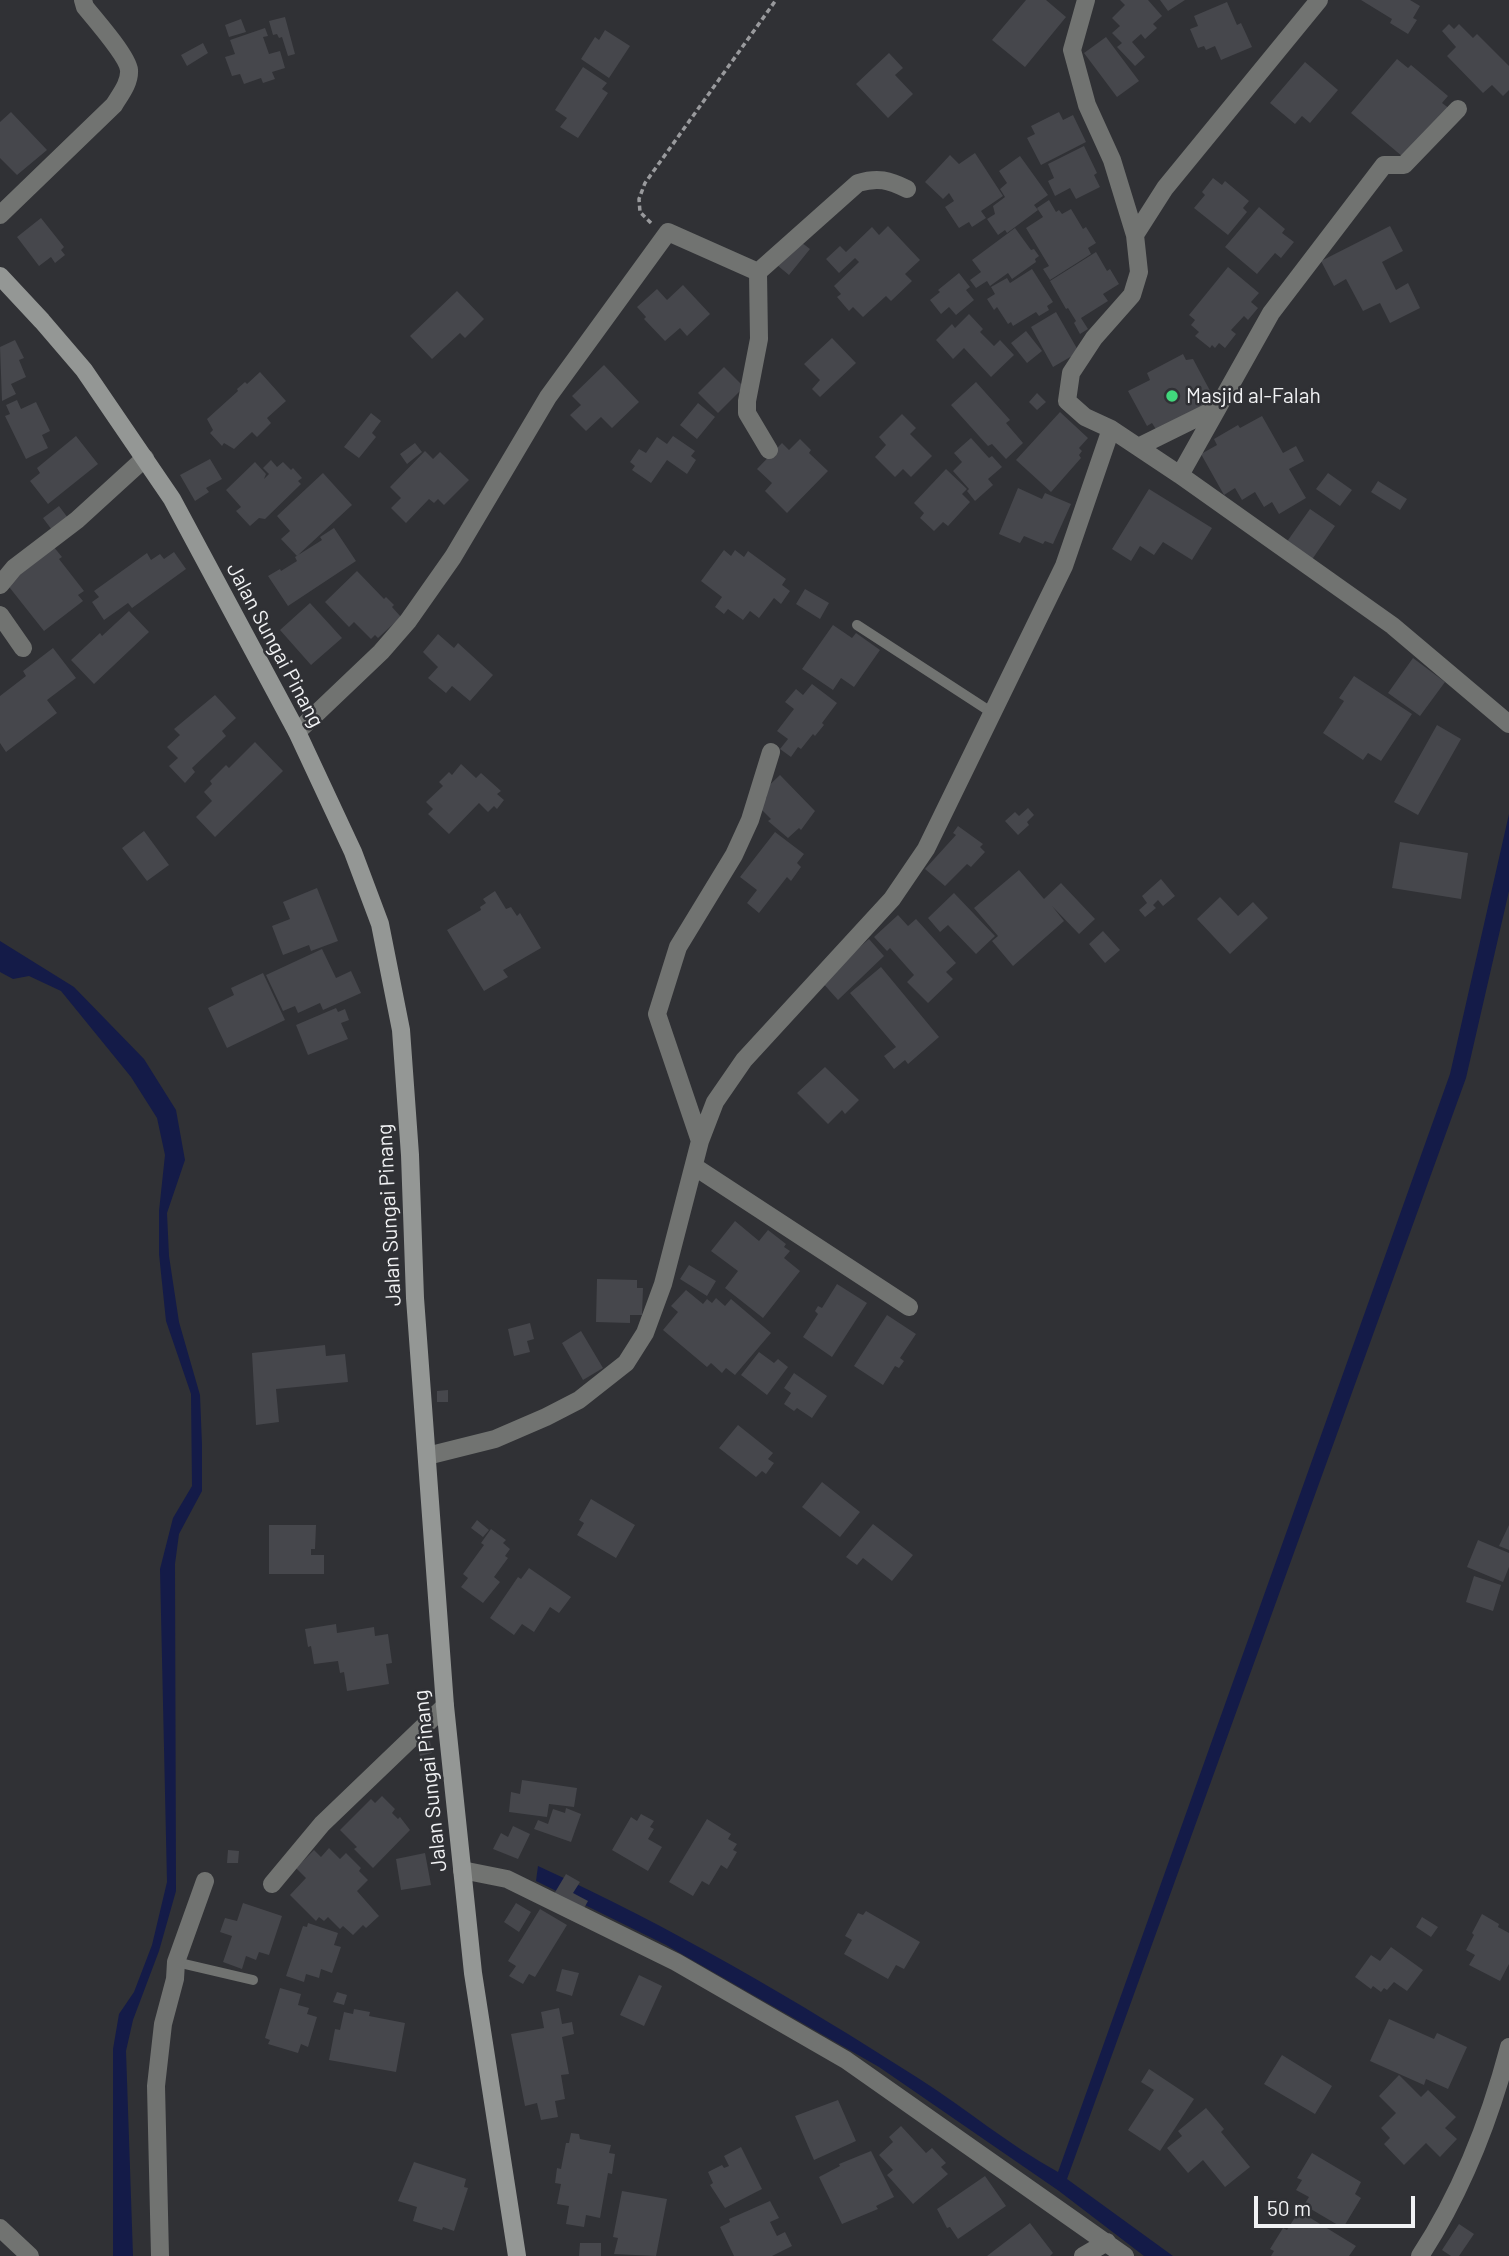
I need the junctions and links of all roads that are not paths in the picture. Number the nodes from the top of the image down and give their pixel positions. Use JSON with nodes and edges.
{"nodes":[{"id":1,"x":83,"y":0,"type":"edge"},
{"id":2,"x":1086,"y":0,"type":"edge"},
{"id":3,"x":1319,"y":0,"type":"edge"},
{"id":4,"x":1458,"y":109,"type":"dead end"},
{"id":5,"x":907,"y":189,"type":"dead end"},
{"id":6,"x":0,"y":215,"type":"edge"},
{"id":7,"x":1135,"y":235,"type":"junction"},
{"id":8,"x":758,"y":272,"type":"junction"},
{"id":9,"x":0,"y":276,"type":"edge"},
{"id":10,"x":1217,"y":408,"type":"junction"},
{"id":11,"x":1111,"y":429,"type":"junction"},
{"id":12,"x":1138,"y":447,"type":"junction"},
{"id":13,"x":769,"y":450,"type":"dead end"},
{"id":14,"x":145,"y":458,"type":"junction"},
{"id":15,"x":1180,"y":475,"type":"junction"},
{"id":16,"x":0,"y":585,"type":"edge"},
{"id":17,"x":0,"y":615,"type":"edge"},
{"id":18,"x":857,"y":625,"type":"dead end"},
{"id":19,"x":23,"y":648,"type":"dead end"},
{"id":20,"x":994,"y":714,"type":"junction"},
{"id":21,"x":1509,"y":724,"type":"edge"},
{"id":22,"x":297,"y":732,"type":"junction"},
{"id":23,"x":771,"y":752,"type":"dead end"},
{"id":24,"x":700,"y":1141,"type":"junction"},
{"id":25,"x":695,"y":1167,"type":"junction"},
{"id":26,"x":909,"y":1307,"type":"dead end"},
{"id":27,"x":427,"y":1456,"type":"junction"},
{"id":28,"x":444,"y":1706,"type":"junction"},
{"id":29,"x":462,"y":1870,"type":"junction"},
{"id":30,"x":205,"y":1881,"type":"dead end"},
{"id":31,"x":272,"y":1884,"type":"dead end"},
{"id":32,"x":176,"y":1962,"type":"junction"},
{"id":33,"x":253,"y":1979,"type":"dead end"},
{"id":34,"x":1509,"y":2047,"type":"edge"},
{"id":35,"x":0,"y":2228,"type":"edge"},
{"id":36,"x":1107,"y":2242,"type":"junction"},
{"id":37,"x":30,"y":2256,"type":"edge"},
{"id":38,"x":160,"y":2256,"type":"edge"},
{"id":39,"x":517,"y":2256,"type":"edge"},
{"id":40,"x":1083,"y":2256,"type":"edge"},
{"id":41,"x":1125,"y":2256,"type":"edge"},
{"id":42,"x":1420,"y":2256,"type":"edge"}],
"edges":[{"from":1,"to":6,"type":"street"},
{"from":2,"to":7,"type":"street"},
{"from":3,"to":7,"type":"street"},
{"from":4,"to":10,"type":"street"},
{"from":5,"to":8,"type":"street"},
{"from":7,"to":11,"type":"street"},
{"from":8,"to":13,"type":"street"},
{"from":8,"to":22,"type":"street"},
{"from":9,"to":14,"type":"street","name":"Jalan Sungai Pinang"},
{"from":10,"to":12,"type":"street"},
{"from":10,"to":15,"type":"street"},
{"from":11,"to":12,"type":"street"},
{"from":11,"to":20,"type":"street"},
{"from":12,"to":15,"type":"street"},
{"from":14,"to":16,"type":"street"},
{"from":14,"to":22,"type":"street","name":"Jalan Sungai Pinang"},
{"from":15,"to":21,"type":"street"},
{"from":17,"to":19,"type":"street"},
{"from":18,"to":20,"type":"lane"},
{"from":20,"to":24,"type":"street"},
{"from":22,"to":27,"type":"street","name":"Jalan Sungai Pinang"},
{"from":23,"to":24,"type":"street"},
{"from":24,"to":25,"type":"street"},
{"from":25,"to":26,"type":"street"},
{"from":25,"to":27,"type":"street"},
{"from":27,"to":28,"type":"street","name":"Jalan Sungai Pinang"},
{"from":28,"to":29,"type":"street","name":"Jalan Sungai Pinang"},
{"from":28,"to":31,"type":"street"},
{"from":29,"to":36,"type":"street"},
{"from":29,"to":39,"type":"street","name":"Jalan Sungai Pinang"},
{"from":30,"to":32,"type":"street"},
{"from":32,"to":33,"type":"lane"},
{"from":32,"to":38,"type":"street"},
{"from":34,"to":42,"type":"street"},
{"from":35,"to":37,"type":"street"},
{"from":36,"to":40,"type":"street"},
{"from":36,"to":41,"type":"street"}]}
